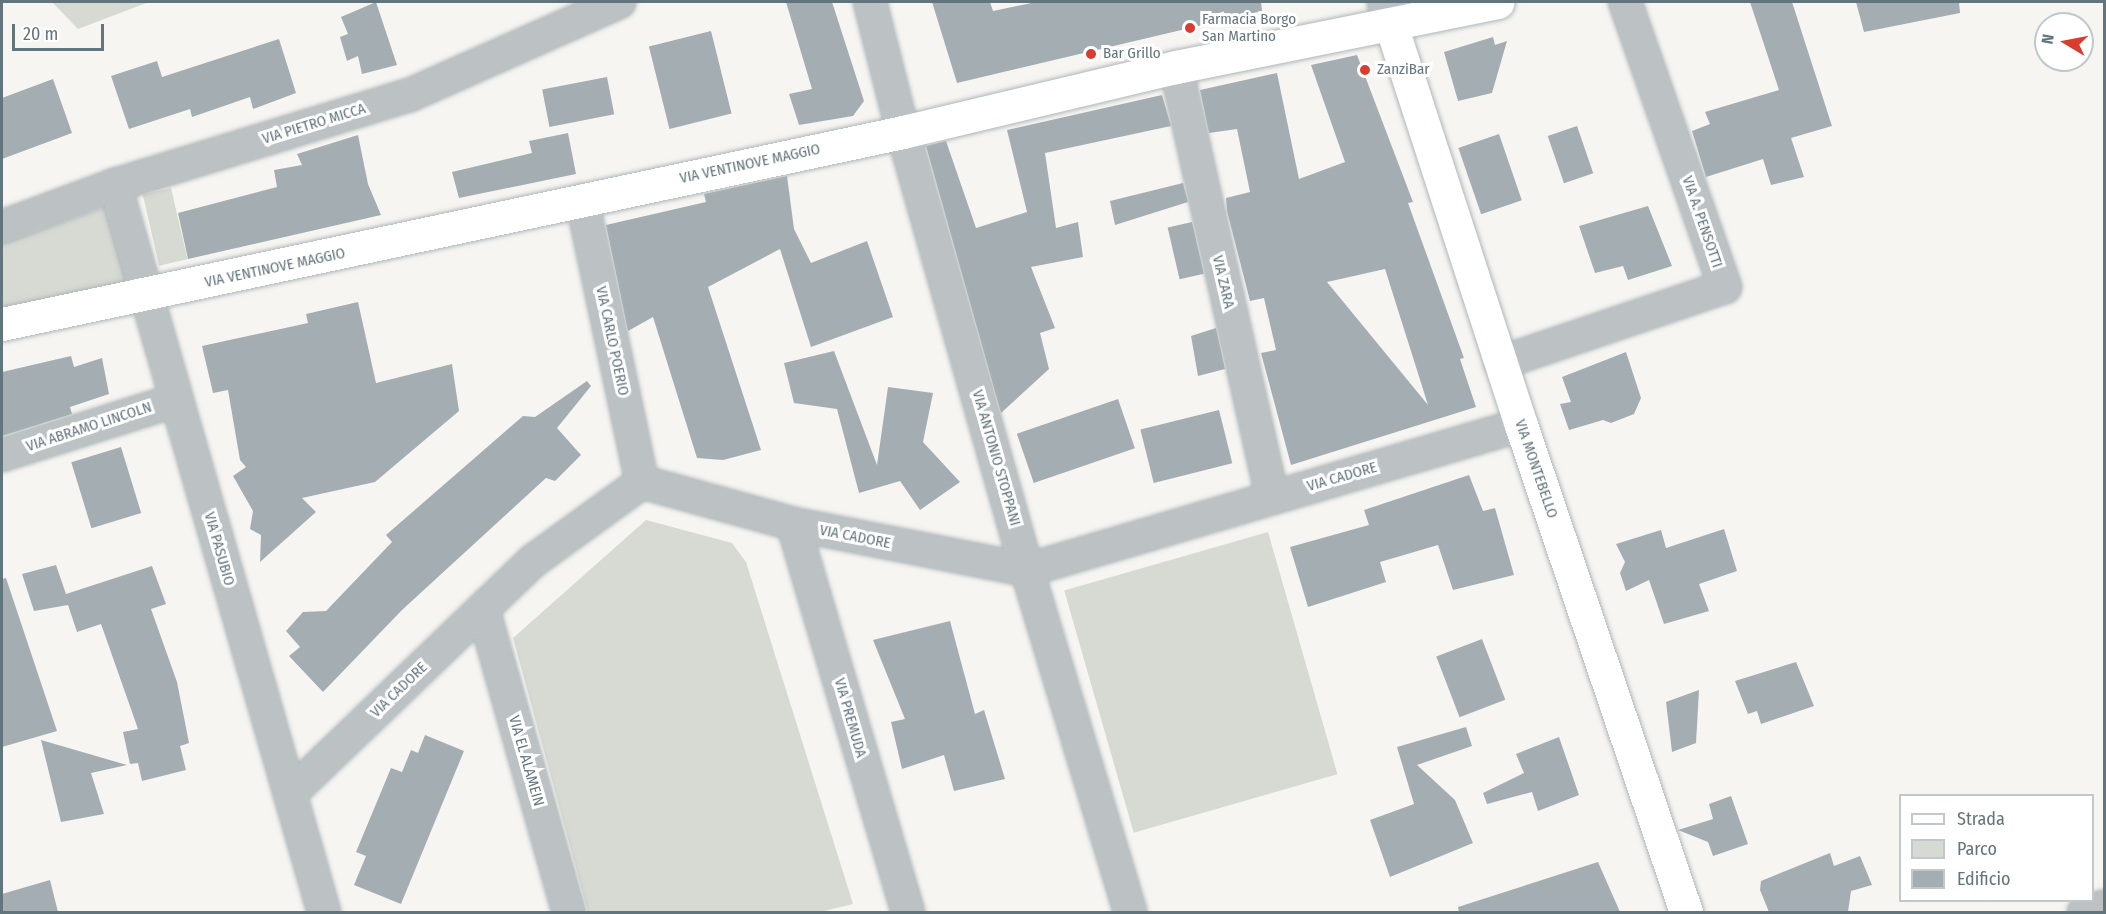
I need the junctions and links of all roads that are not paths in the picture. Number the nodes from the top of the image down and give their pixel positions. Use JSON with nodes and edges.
{"nodes":[{"id":1,"x":619,"y":2,"type":"edge"},
{"id":2,"x":870,"y":2,"type":"edge"},
{"id":3,"x":1497,"y":2,"type":"edge"},
{"id":4,"x":1625,"y":2,"type":"edge"},
{"id":5,"x":1388,"y":13,"type":"edge"},
{"id":6,"x":1176,"y":67,"type":"junction"},
{"id":7,"x":903,"y":132,"type":"junction"},
{"id":8,"x":115,"y":185,"type":"junction"},
{"id":9,"x":582,"y":200,"type":"junction"},
{"id":10,"x":2,"y":227,"type":"edge"},
{"id":11,"x":147,"y":295,"type":"junction"},
{"id":12,"x":2,"y":324,"type":"edge"},
{"id":13,"x":1500,"y":363,"type":"junction"},
{"id":14,"x":176,"y":400,"type":"junction"},
{"id":15,"x":1521,"y":425,"type":"junction"},
{"id":16,"x":2,"y":455,"type":"edge"},
{"id":17,"x":642,"y":482,"type":"junction"},
{"id":18,"x":1272,"y":497,"type":"junction"},
{"id":19,"x":793,"y":524,"type":"junction"},
{"id":20,"x":1027,"y":570,"type":"junction"},
{"id":21,"x":483,"y":609,"type":"junction"},
{"id":22,"x":290,"y":794,"type":"junction"},
{"id":23,"x":2104,"y":907,"type":"edge"},
{"id":24,"x":324,"y":912,"type":"edge"},
{"id":25,"x":569,"y":912,"type":"edge"},
{"id":26,"x":908,"y":912,"type":"edge"},
{"id":27,"x":1130,"y":912,"type":"edge"},
{"id":28,"x":1686,"y":912,"type":"edge"},
{"id":29,"x":2084,"y":912,"type":"edge"}],
"edges":[{"from":1,"to":8,"type":"street","name":"VIA PIETRO MICCA"},
{"from":2,"to":7,"type":"street","name":"VIA ANTONIO STOPPANI"},
{"from":3,"to":5,"type":"street","name":"VIA VENTINOVE MAGGIO"},
{"from":4,"to":13,"type":"street","name":"VIA A. PENSOTTI"},
{"from":5,"to":6,"type":"street","name":"VIA VENTINOVE MAGGIO"},
{"from":5,"to":13,"type":"street","name":"VIA MONTEBELLO"},
{"from":6,"to":7,"type":"street","name":"VIA VENTINOVE MAGGIO"},
{"from":6,"to":18,"type":"street","name":"VIA ZARA"},
{"from":7,"to":9,"type":"street","name":"VIA VENTINOVE MAGGIO"},
{"from":7,"to":20,"type":"street","name":"VIA ANTONIO STOPPANI"},
{"from":8,"to":10,"type":"street","name":"VIA PIETRO MICCA"},
{"from":8,"to":11,"type":"street","name":"VIA PASUBIO"},
{"from":9,"to":11,"type":"street","name":"VIA VENTINOVE MAGGIO"},
{"from":9,"to":17,"type":"street","name":"VIA CARLO POERIO"},
{"from":11,"to":12,"type":"street","name":"VIA VENTINOVE MAGGIO"},
{"from":11,"to":14,"type":"street","name":"VIA PASUBIO"},
{"from":13,"to":15,"type":"street","name":"VIA MONTEBELLO"},
{"from":14,"to":16,"type":"street","name":"VIA ABRAMO LINCOLN"},
{"from":14,"to":22,"type":"street","name":"VIA PASUBIO"},
{"from":15,"to":18,"type":"street","name":"VIA CADORE"},
{"from":15,"to":28,"type":"street","name":"VIA MONTEBELLO"},
{"from":17,"to":19,"type":"street","name":"VIA CADORE"},
{"from":17,"to":21,"type":"street","name":"VIA CADORE"},
{"from":18,"to":20,"type":"street","name":"VIA CADORE"},
{"from":19,"to":20,"type":"street","name":"VIA CADORE"},
{"from":19,"to":26,"type":"street","name":"VIA PREMUDA"},
{"from":20,"to":27,"type":"street","name":"VIA ANTONIO STOPPANI"},
{"from":21,"to":22,"type":"street","name":"VIA CADORE"},
{"from":21,"to":25,"type":"street","name":"VIA EL ALAMEIN"},
{"from":22,"to":24,"type":"street","name":"VIA PASUBIO"},
{"from":23,"to":29,"type":"street"}]}
